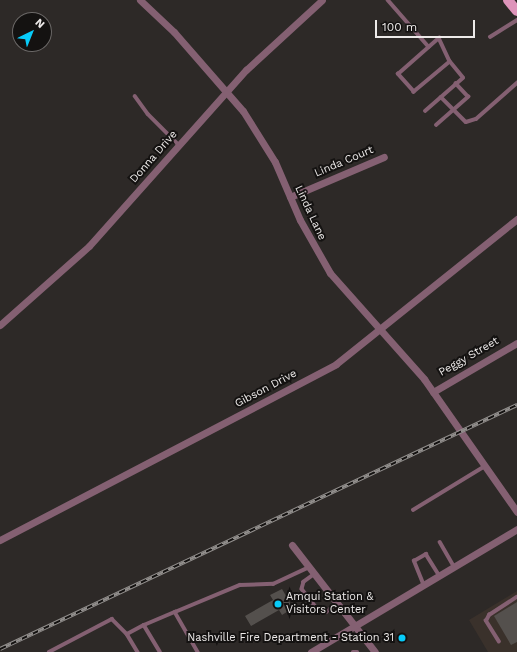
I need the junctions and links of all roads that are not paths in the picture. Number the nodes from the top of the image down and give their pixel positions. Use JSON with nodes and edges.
{"nodes":[{"id":1,"x":140,"y":0,"type":"edge"},
{"id":2,"x":322,"y":0,"type":"edge"},
{"id":3,"x":388,"y":0,"type":"edge"},
{"id":4,"x":508,"y":0,"type":"edge"},
{"id":5,"x":517,"y":11,"type":"edge"},
{"id":6,"x":517,"y":20,"type":"edge"},
{"id":7,"x":490,"y":37,"type":"dead end"},
{"id":8,"x":429,"y":47,"type":"junction"},
{"id":9,"x":450,"y":62,"type":"junction"},
{"id":10,"x":517,"y":82,"type":"edge"},
{"id":11,"x":456,"y":84,"type":"junction"},
{"id":12,"x":226,"y":91,"type":"junction"},
{"id":13,"x":135,"y":96,"type":"dead end"},
{"id":14,"x":441,"y":97,"type":"junction"},
{"id":15,"x":425,"y":111,"type":"dead end"},
{"id":16,"x":452,"y":111,"type":"junction"},
{"id":17,"x":436,"y":126,"type":"dead end"},
{"id":18,"x":179,"y":145,"type":"junction"},
{"id":19,"x":384,"y":157,"type":"dead end"},
{"id":20,"x":290,"y":197,"type":"junction"},
{"id":21,"x":517,"y":219,"type":"edge"},
{"id":22,"x":0,"y":325,"type":"edge"},
{"id":23,"x":380,"y":331,"type":"junction"},
{"id":24,"x":517,"y":343,"type":"edge"},
{"id":25,"x":433,"y":392,"type":"junction"},
{"id":26,"x":486,"y":465,"type":"junction"},
{"id":27,"x":413,"y":510,"type":"dead end"},
{"id":28,"x":517,"y":512,"type":"edge"},
{"id":29,"x":517,"y":529,"type":"edge"},
{"id":30,"x":0,"y":540,"type":"edge"},
{"id":31,"x":440,"y":542,"type":"dead end"},
{"id":32,"x":292,"y":545,"type":"dead end"},
{"id":33,"x":309,"y":567,"type":"junction"},
{"id":34,"x":455,"y":567,"type":"junction"},
{"id":35,"x":315,"y":574,"type":"junction"},
{"id":36,"x":440,"y":576,"type":"junction"},
{"id":37,"x":424,"y":586,"type":"junction"},
{"id":38,"x":517,"y":597,"type":"edge"},
{"id":39,"x":338,"y":603,"type":"junction"},
{"id":40,"x":175,"y":612,"type":"junction"},
{"id":41,"x":144,"y":625,"type":"junction"},
{"id":42,"x":356,"y":626,"type":"junction"},
{"id":43,"x":127,"y":634,"type":"junction"},
{"id":44,"x":499,"y":642,"type":"dead end"},
{"id":45,"x":49,"y":652,"type":"edge"},
{"id":46,"x":138,"y":652,"type":"edge"},
{"id":47,"x":160,"y":652,"type":"edge"},
{"id":48,"x":198,"y":652,"type":"edge"},
{"id":49,"x":311,"y":652,"type":"edge"},
{"id":50,"x":353,"y":652,"type":"edge"},
{"id":51,"x":357,"y":652,"type":"edge"},
{"id":52,"x":375,"y":652,"type":"edge"}],
"edges":[{"from":1,"to":12,"type":"street","name":"Linda Lane"},
{"from":2,"to":12,"type":"street","name":"Donna Drive"},
{"from":3,"to":8,"type":"lane"},
{"from":4,"to":5,"type":"main road"},
{"from":6,"to":7,"type":"lane"},
{"from":8,"to":9,"type":"lane"},
{"from":8,"to":9,"type":"lane"},
{"from":9,"to":11,"type":"lane"},
{"from":10,"to":16,"type":"lane"},
{"from":11,"to":14,"type":"lane"},
{"from":11,"to":16,"type":"lane"},
{"from":12,"to":18,"type":"street","name":"Donna Drive"},
{"from":12,"to":20,"type":"street","name":"Linda Lane"},
{"from":13,"to":18,"type":"lane"},
{"from":14,"to":15,"type":"lane"},
{"from":14,"to":16,"type":"lane"},
{"from":16,"to":17,"type":"lane"},
{"from":18,"to":22,"type":"street","name":"Donna Drive"},
{"from":19,"to":20,"type":"street","name":"Linda Court"},
{"from":20,"to":23,"type":"street","name":"Linda Lane"},
{"from":21,"to":23,"type":"street","name":"Gibson Drive"},
{"from":23,"to":25,"type":"street","name":"Linda Lane"},
{"from":23,"to":30,"type":"street","name":"Gibson Drive"},
{"from":24,"to":25,"type":"street","name":"Peggy Street"},
{"from":25,"to":26,"type":"street","name":"Linda Lane"},
{"from":26,"to":27,"type":"lane"},
{"from":26,"to":28,"type":"street","name":"Linda Lane"},
{"from":29,"to":34,"type":"street"},
{"from":31,"to":34,"type":"lane"},
{"from":32,"to":33,"type":"street"},
{"from":33,"to":35,"type":"street"},
{"from":33,"to":40,"type":"lane"},
{"from":34,"to":36,"type":"street"},
{"from":35,"to":39,"type":"street"},
{"from":35,"to":39,"type":"lane"},
{"from":36,"to":37,"type":"street"},
{"from":36,"to":37,"type":"lane"},
{"from":37,"to":42,"type":"street"},
{"from":38,"to":44,"type":"lane"},
{"from":39,"to":42,"type":"street"},
{"from":40,"to":41,"type":"lane"},
{"from":40,"to":48,"type":"lane"},
{"from":41,"to":43,"type":"lane"},
{"from":41,"to":47,"type":"lane"},
{"from":42,"to":49,"type":"street"},
{"from":42,"to":52,"type":"street"},
{"from":43,"to":45,"type":"lane"},
{"from":43,"to":46,"type":"lane"},
{"from":50,"to":51,"type":"lane"}]}
